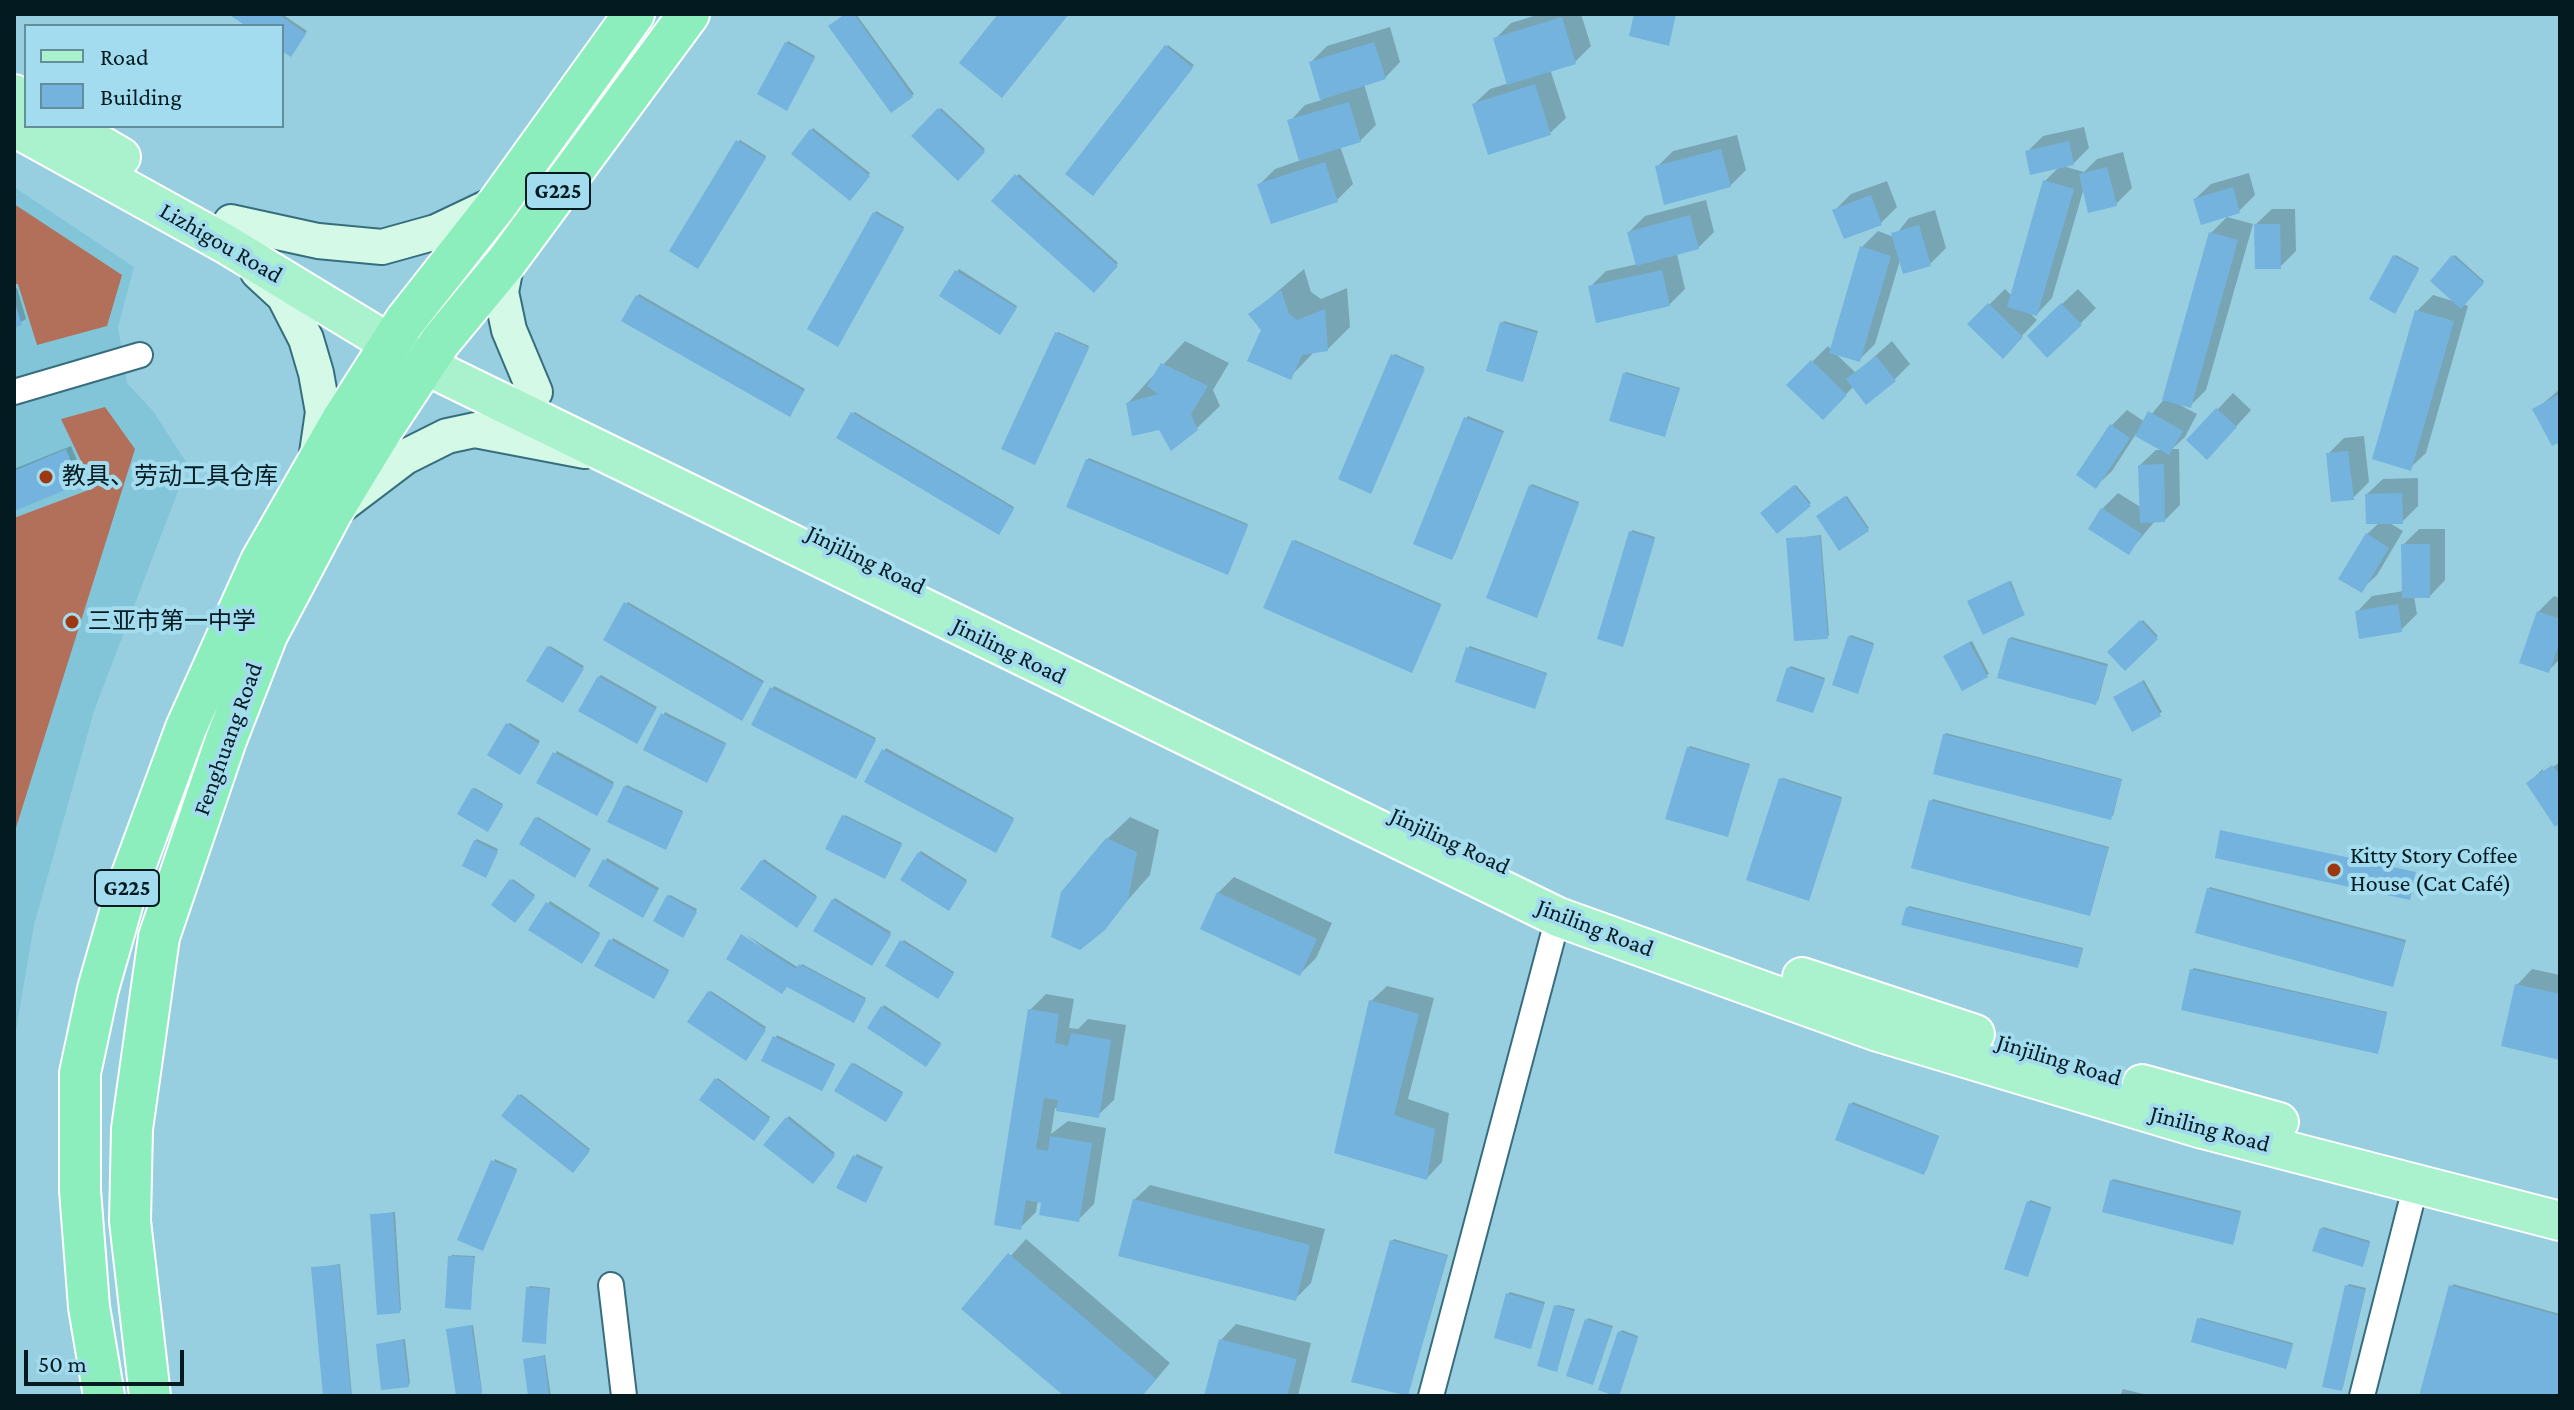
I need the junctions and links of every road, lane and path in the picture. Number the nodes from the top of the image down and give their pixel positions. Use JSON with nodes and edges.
{"nodes":[{"id":1,"x":634,"y":14,"type":"edge"},
{"id":2,"x":689,"y":14,"type":"edge"},
{"id":3,"x":14,"y":127,"type":"edge"},
{"id":4,"x":71,"y":128,"type":"edge"},
{"id":5,"x":498,"y":203,"type":"junction"},
{"id":6,"x":228,"y":232,"type":"junction"},
{"id":7,"x":507,"y":261,"type":"junction"},
{"id":8,"x":398,"y":332,"type":"junction"},
{"id":9,"x":433,"y":354,"type":"junction"},
{"id":10,"x":140,"y":355,"type":"dead end"},
{"id":11,"x":14,"y":392,"type":"edge"},
{"id":12,"x":535,"y":392,"type":"junction"},
{"id":13,"x":608,"y":456,"type":"junction"},
{"id":14,"x":315,"y":467,"type":"junction"},
{"id":15,"x":332,"y":512,"type":"junction"},
{"id":16,"x":1558,"y":917,"type":"junction"},
{"id":17,"x":2416,"y":1184,"type":"junction"},
{"id":18,"x":2560,"y":1196,"type":"edge"},
{"id":19,"x":2560,"y":1221,"type":"edge"},
{"id":20,"x":611,"y":1285,"type":"dead end"},
{"id":21,"x":104,"y":1396,"type":"edge"},
{"id":22,"x":150,"y":1396,"type":"edge"},
{"id":23,"x":624,"y":1396,"type":"edge"},
{"id":24,"x":1431,"y":1396,"type":"edge"},
{"id":25,"x":2362,"y":1396,"type":"edge"}],
"edges":[{"from":1,"to":5,"type":"highway","name":"Fenghuang Road","number":"G225"},
{"from":2,"to":7,"type":"highway","name":"Fenghuang Road","number":"G225"},
{"from":3,"to":6,"type":"main road","name":"Lizhigou Road"},
{"from":4,"to":6,"type":"main road","name":"Lizhigou Road"},
{"from":5,"to":6,"type":"main road"},
{"from":5,"to":8,"type":"highway","name":"Fenghuang Road","number":"G225"},
{"from":6,"to":8,"type":"main road","name":"Lizhigou Road"},
{"from":6,"to":14,"type":"main road"},
{"from":7,"to":9,"type":"highway","name":"Fenghuang Road","number":"G225"},
{"from":7,"to":12,"type":"main road"},
{"from":8,"to":9,"type":"main road","name":"Lizhigou Road"},
{"from":8,"to":14,"type":"highway","name":"Fenghuang Road","number":"G225"},
{"from":9,"to":12,"type":"main road","name":"Jinjiling Road"},
{"from":9,"to":13,"type":"main road","name":"Jiniling Road"},
{"from":9,"to":15,"type":"highway","name":"Fenghuang Road","number":"G225"},
{"from":10,"to":11,"type":"street"},
{"from":12,"to":18,"type":"main road","name":"Jinjiling Road"},
{"from":13,"to":15,"type":"main road"},
{"from":13,"to":16,"type":"main road","name":"Jiniling Road"},
{"from":14,"to":21,"type":"highway","name":"Fenghuang Road","number":"G225"},
{"from":15,"to":22,"type":"highway","name":"Fenghuang Road","number":"G225"},
{"from":16,"to":17,"type":"main road","name":"Jiniling Road"},
{"from":16,"to":24,"type":"street"},
{"from":17,"to":19,"type":"main road","name":"Jiniling Road"},
{"from":17,"to":25,"type":"street"},
{"from":20,"to":23,"type":"street"}]}
